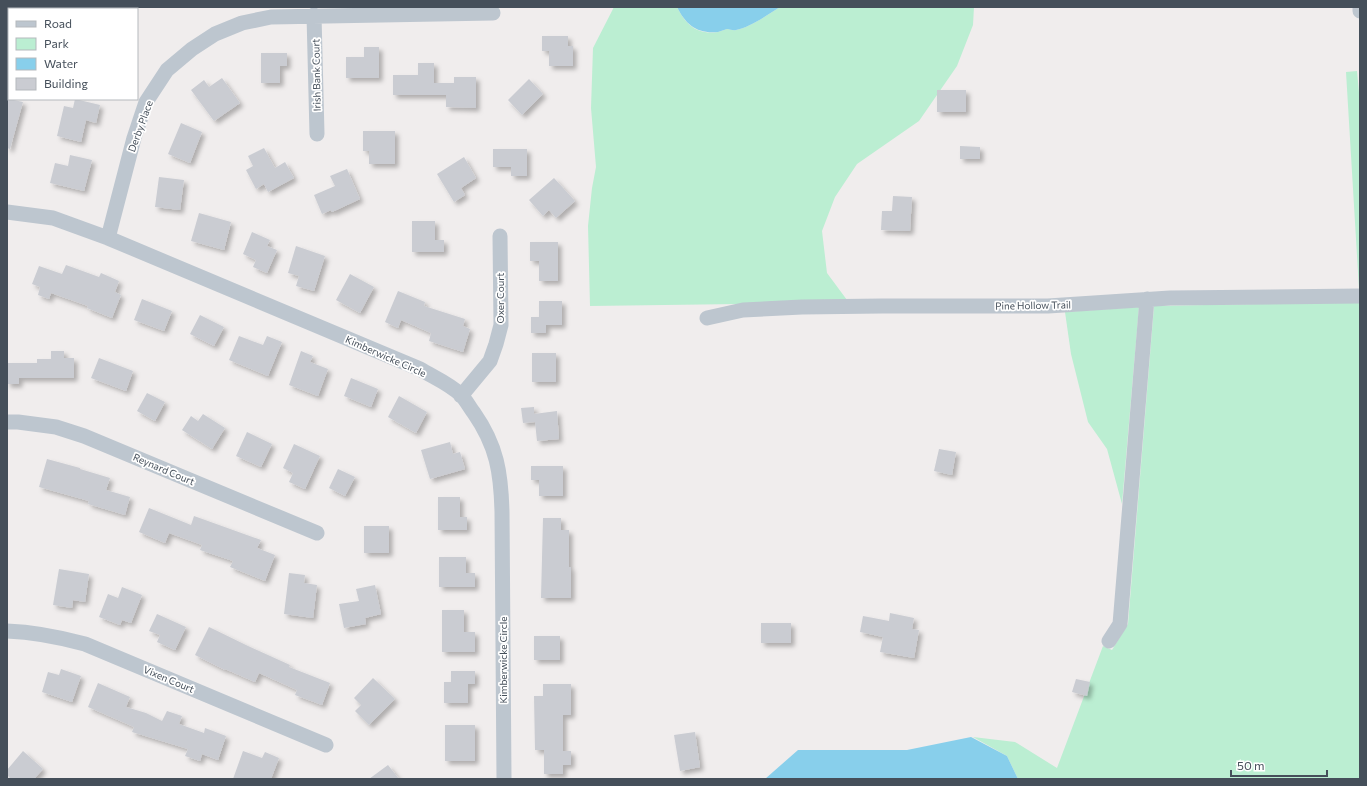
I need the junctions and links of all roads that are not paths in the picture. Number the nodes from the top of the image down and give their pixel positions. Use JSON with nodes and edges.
{"nodes":[{"id":1,"x":1360,"y":7,"type":"edge"},
{"id":2,"x":1360,"y":11,"type":"edge"},
{"id":3,"x":494,"y":13,"type":"dead end"},
{"id":4,"x":314,"y":16,"type":"junction"},
{"id":5,"x":317,"y":134,"type":"dead end"},
{"id":6,"x":7,"y":212,"type":"edge"},
{"id":7,"x":500,"y":236,"type":"dead end"},
{"id":8,"x":108,"y":238,"type":"junction"},
{"id":9,"x":1360,"y":296,"type":"edge"},
{"id":10,"x":1147,"y":300,"type":"junction"},
{"id":11,"x":707,"y":318,"type":"dead end"},
{"id":12,"x":461,"y":396,"type":"junction"},
{"id":13,"x":7,"y":422,"type":"edge"},
{"id":14,"x":317,"y":533,"type":"dead end"},
{"id":15,"x":7,"y":631,"type":"edge"},
{"id":16,"x":1109,"y":641,"type":"dead end"},
{"id":17,"x":326,"y":745,"type":"dead end"},
{"id":18,"x":504,"y":779,"type":"edge"}],
"edges":[{"from":1,"to":2,"type":"street"},
{"from":3,"to":4,"type":"street","name":"Derby Place"},
{"from":4,"to":5,"type":"street","name":"Irish Bank Court"},
{"from":4,"to":8,"type":"street","name":"Derby Place"},
{"from":6,"to":8,"type":"street","name":"Kimberwicke Circle"},
{"from":7,"to":12,"type":"street","name":"Oxer Court"},
{"from":8,"to":12,"type":"street","name":"Kimberwicke Circle"},
{"from":9,"to":10,"type":"street","name":"Pine Hollow Trail"},
{"from":10,"to":11,"type":"street","name":"Pine Hollow Trail"},
{"from":10,"to":16,"type":"street"},
{"from":12,"to":18,"type":"street","name":"Kimberwicke Circle"},
{"from":13,"to":14,"type":"street","name":"Reynard Court"},
{"from":15,"to":17,"type":"street","name":"Vixen Court"}]}
